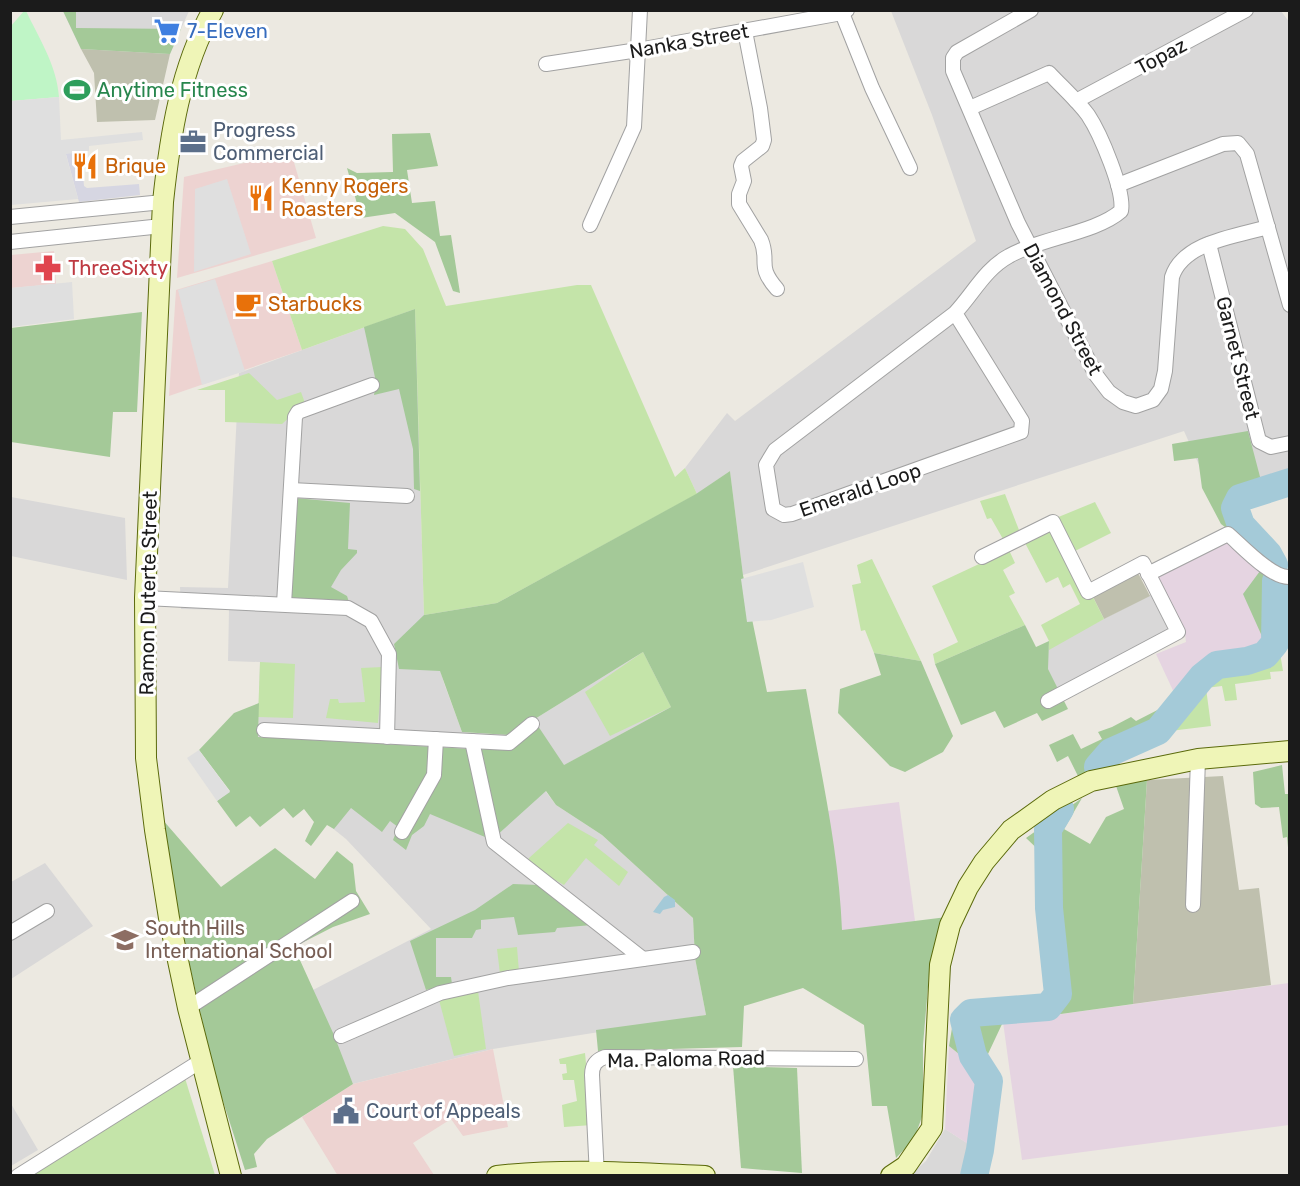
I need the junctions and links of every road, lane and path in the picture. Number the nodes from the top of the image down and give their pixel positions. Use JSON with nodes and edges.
{"nodes":[{"id":1,"x":213,"y":10,"type":"edge"},
{"id":2,"x":640,"y":10,"type":"edge"},
{"id":3,"x":1031,"y":10,"type":"edge"},
{"id":4,"x":1246,"y":10,"type":"edge"},
{"id":5,"x":845,"y":12,"type":"edge"},
{"id":6,"x":745,"y":31,"type":"junction"},
{"id":7,"x":638,"y":50,"type":"junction"},
{"id":8,"x":546,"y":64,"type":"dead end"},
{"id":9,"x":1076,"y":102,"type":"junction"},
{"id":10,"x":970,"y":108,"type":"junction"},
{"id":11,"x":910,"y":168,"type":"dead end"},
{"id":12,"x":1118,"y":185,"type":"junction"},
{"id":13,"x":164,"y":202,"type":"junction"},
{"id":14,"x":10,"y":217,"type":"edge"},
{"id":15,"x":590,"y":225,"type":"dead end"},
{"id":16,"x":162,"y":226,"type":"junction"},
{"id":17,"x":1268,"y":227,"type":"junction"},
{"id":18,"x":10,"y":242,"type":"edge"},
{"id":19,"x":1209,"y":244,"type":"junction"},
{"id":20,"x":1030,"y":246,"type":"junction"},
{"id":21,"x":777,"y":289,"type":"dead end"},
{"id":22,"x":1290,"y":305,"type":"edge"},
{"id":23,"x":955,"y":313,"type":"junction"},
{"id":24,"x":372,"y":385,"type":"dead end"},
{"id":25,"x":1290,"y":443,"type":"edge"},
{"id":26,"x":291,"y":490,"type":"junction"},
{"id":27,"x":407,"y":496,"type":"dead end"},
{"id":28,"x":982,"y":557,"type":"dead end"},
{"id":29,"x":1148,"y":574,"type":"junction"},
{"id":30,"x":1290,"y":577,"type":"edge"},
{"id":31,"x":145,"y":598,"type":"junction"},
{"id":32,"x":284,"y":604,"type":"junction"},
{"id":33,"x":1048,"y":701,"type":"dead end"},
{"id":34,"x":532,"y":724,"type":"dead end"},
{"id":35,"x":264,"y":730,"type":"dead end"},
{"id":36,"x":387,"y":737,"type":"junction"},
{"id":37,"x":436,"y":739,"type":"junction"},
{"id":38,"x":472,"y":741,"type":"junction"},
{"id":39,"x":1290,"y":751,"type":"edge"},
{"id":40,"x":1198,"y":759,"type":"junction"},
{"id":41,"x":402,"y":832,"type":"dead end"},
{"id":42,"x":352,"y":901,"type":"dead end"},
{"id":43,"x":1193,"y":905,"type":"dead end"},
{"id":44,"x":47,"y":911,"type":"dead end"},
{"id":45,"x":10,"y":933,"type":"edge"},
{"id":46,"x":693,"y":952,"type":"dead end"},
{"id":47,"x":643,"y":959,"type":"junction"},
{"id":48,"x":188,"y":1008,"type":"junction"},
{"id":49,"x":340,"y":1036,"type":"dead end"},
{"id":50,"x":856,"y":1059,"type":"dead end"},
{"id":51,"x":201,"y":1061,"type":"junction"},
{"id":52,"x":597,"y":1174,"type":"edge"},
{"id":53,"x":18,"y":1176,"type":"edge"},
{"id":54,"x":231,"y":1176,"type":"edge"},
{"id":55,"x":497,"y":1176,"type":"edge"},
{"id":56,"x":705,"y":1176,"type":"edge"},
{"id":57,"x":891,"y":1176,"type":"edge"}],
"edges":[{"from":1,"to":13,"type":"main road","name":"Ramon Duterte Street"},
{"from":2,"to":7,"type":"street"},
{"from":3,"to":10,"type":"street","name":"Diamond Street"},
{"from":4,"to":9,"type":"street","name":"Topaz"},
{"from":5,"to":6,"type":"street","name":"Nanka Street"},
{"from":5,"to":11,"type":"street","name":"Nanka Street"},
{"from":6,"to":7,"type":"street","name":"Nanka Street"},
{"from":6,"to":21,"type":"street"},
{"from":7,"to":8,"type":"street","name":"Nanka Street"},
{"from":7,"to":15,"type":"street"},
{"from":9,"to":10,"type":"street"},
{"from":9,"to":12,"type":"street"},
{"from":10,"to":20,"type":"street","name":"Diamond Street"},
{"from":12,"to":17,"type":"street"},
{"from":12,"to":20,"type":"street","name":"Emerald Loop"},
{"from":13,"to":14,"type":"street"},
{"from":13,"to":16,"type":"main road","name":"Ramon Duterte Street"},
{"from":16,"to":18,"type":"street"},
{"from":16,"to":31,"type":"main road","name":"Ramon Duterte Street"},
{"from":17,"to":19,"type":"street","name":"Diamond Street"},
{"from":17,"to":22,"type":"street"},
{"from":19,"to":20,"type":"street","name":"Diamond Street"},
{"from":19,"to":25,"type":"street","name":"Garnet Street"},
{"from":20,"to":23,"type":"street","name":"Emerald Loop"},
{"from":23,"to":23,"type":"street","name":"Emerald Loop"},
{"from":24,"to":26,"type":"street"},
{"from":26,"to":27,"type":"street"},
{"from":26,"to":32,"type":"street"},
{"from":28,"to":29,"type":"street"},
{"from":29,"to":30,"type":"street"},
{"from":29,"to":33,"type":"street"},
{"from":31,"to":32,"type":"street"},
{"from":31,"to":48,"type":"main road","name":"Ramon Duterte Street"},
{"from":32,"to":36,"type":"street"},
{"from":34,"to":38,"type":"street"},
{"from":35,"to":36,"type":"street"},
{"from":36,"to":37,"type":"street"},
{"from":37,"to":38,"type":"street"},
{"from":37,"to":41,"type":"street"},
{"from":38,"to":47,"type":"street"},
{"from":39,"to":40,"type":"main road"},
{"from":40,"to":43,"type":"street"},
{"from":40,"to":57,"type":"main road"},
{"from":42,"to":48,"type":"street"},
{"from":44,"to":45,"type":"street"},
{"from":46,"to":47,"type":"street"},
{"from":47,"to":49,"type":"street"},
{"from":48,"to":51,"type":"main road","name":"Ramon Duterte Street"},
{"from":50,"to":52,"type":"street","name":"Ma. Paloma Road"},
{"from":51,"to":53,"type":"street"},
{"from":51,"to":54,"type":"main road","name":"Ramon Duterte Street"},
{"from":52,"to":55,"type":"main road"},
{"from":52,"to":56,"type":"main road"}]}
